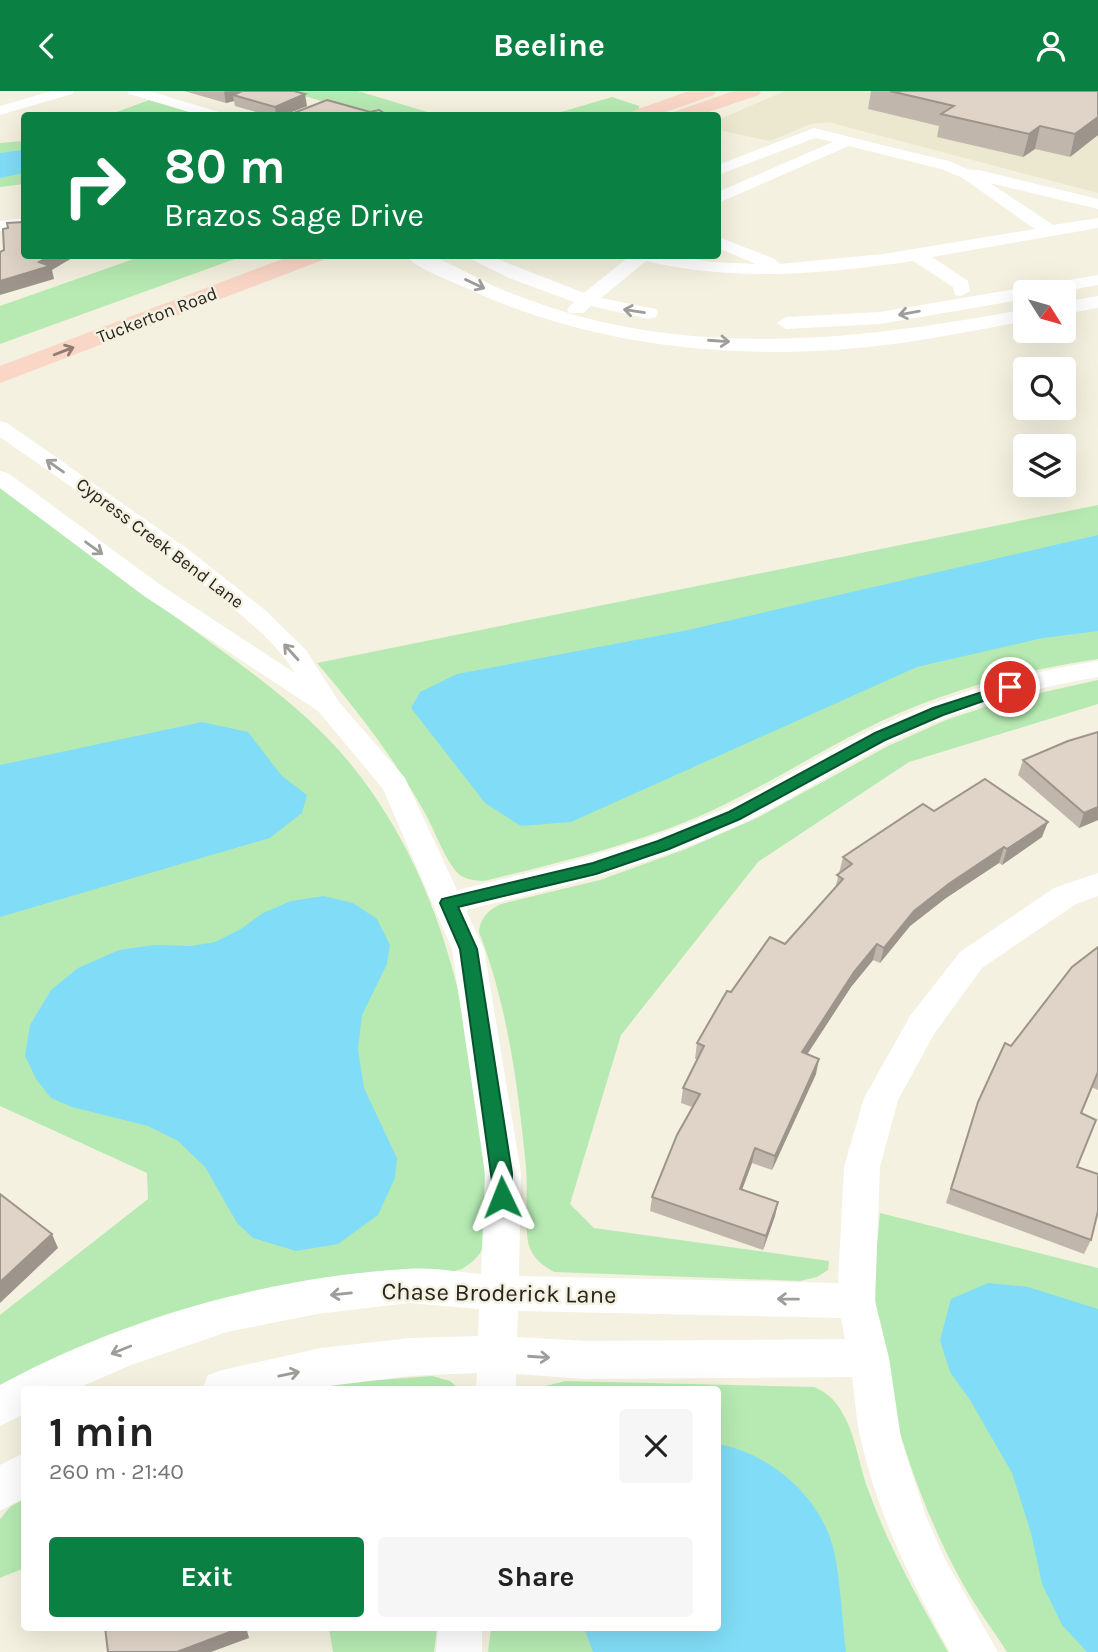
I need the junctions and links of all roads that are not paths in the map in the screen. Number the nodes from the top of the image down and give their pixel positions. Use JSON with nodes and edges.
{"nodes":[{"id":1,"x":67,"y":91,"type":"edge"},
{"id":2,"x":134,"y":91,"type":"edge"},
{"id":3,"x":707,"y":91,"type":"edge"},
{"id":4,"x":751,"y":91,"type":"edge"},
{"id":5,"x":663,"y":107,"type":"junction"},
{"id":6,"x":0,"y":111,"type":"edge"},
{"id":7,"x":204,"y":112,"type":"edge"},
{"id":8,"x":649,"y":112,"type":"edge"},
{"id":9,"x":677,"y":112,"type":"edge"},
{"id":10,"x":693,"y":112,"type":"edge"},
{"id":11,"x":851,"y":141,"type":"junction"},
{"id":12,"x":721,"y":169,"type":"edge"},
{"id":13,"x":958,"y":170,"type":"junction"},
{"id":14,"x":721,"y":197,"type":"edge"},
{"id":15,"x":1098,"y":204,"type":"edge"},
{"id":16,"x":21,"y":223,"type":"edge"},
{"id":17,"x":1098,"y":223,"type":"edge"},
{"id":18,"x":0,"y":226,"type":"edge"},
{"id":19,"x":1050,"y":232,"type":"junction"},
{"id":20,"x":721,"y":243,"type":"edge"},
{"id":21,"x":247,"y":259,"type":"edge"},
{"id":22,"x":304,"y":259,"type":"edge"},
{"id":23,"x":421,"y":259,"type":"edge"},
{"id":24,"x":480,"y":259,"type":"edge"},
{"id":25,"x":638,"y":259,"type":"edge"},
{"id":26,"x":669,"y":259,"type":"edge"},
{"id":27,"x":920,"y":259,"type":"junction"},
{"id":28,"x":782,"y":268,"type":"junction"},
{"id":29,"x":1098,"y":281,"type":"edge"},
{"id":30,"x":1076,"y":285,"type":"edge"},
{"id":31,"x":1013,"y":294,"type":"edge"},
{"id":32,"x":968,"y":296,"type":"junction"},
{"id":33,"x":587,"y":301,"type":"junction"},
{"id":34,"x":1098,"y":302,"type":"edge"},
{"id":35,"x":1076,"y":306,"type":"edge"},
{"id":36,"x":663,"y":315,"type":"dead end"},
{"id":37,"x":564,"y":317,"type":"junction"},
{"id":38,"x":1013,"y":317,"type":"edge"},
{"id":39,"x":998,"y":320,"type":"junction"},
{"id":40,"x":767,"y":323,"type":"dead end"},
{"id":41,"x":0,"y":351,"type":"edge"},
{"id":42,"x":0,"y":375,"type":"edge"},
{"id":43,"x":0,"y":427,"type":"edge"},
{"id":44,"x":0,"y":478,"type":"edge"},
{"id":45,"x":1098,"y":670,"type":"edge"},
{"id":46,"x":329,"y":708,"type":"junction"},
{"id":47,"x":1098,"y":884,"type":"edge"},
{"id":48,"x":448,"y":903,"type":"junction"},
{"id":49,"x":500,"y":1293,"type":"junction"},
{"id":50,"x":856,"y":1300,"type":"junction"},
{"id":51,"x":869,"y":1358,"type":"junction"},
{"id":52,"x":496,"y":1372,"type":"edge"},
{"id":53,"x":40,"y":1386,"type":"edge"},
{"id":54,"x":236,"y":1386,"type":"edge"},
{"id":55,"x":21,"y":1395,"type":"edge"},
{"id":56,"x":0,"y":1406,"type":"edge"},
{"id":57,"x":21,"y":1476,"type":"edge"},
{"id":58,"x":0,"y":1490,"type":"edge"},
{"id":59,"x":460,"y":1631,"type":"edge"},
{"id":60,"x":459,"y":1652,"type":"edge"},
{"id":61,"x":975,"y":1652,"type":"edge"}],
"edges":[{"from":1,"to":6,"type":"street"},
{"from":2,"to":7,"type":"street"},
{"from":3,"to":5,"type":"main road"},
{"from":4,"to":10,"type":"main road"},
{"from":5,"to":8,"type":"main road"},
{"from":5,"to":9,"type":"main road"},
{"from":11,"to":12,"type":"street"},
{"from":11,"to":13,"type":"street"},
{"from":11,"to":14,"type":"street"},
{"from":13,"to":15,"type":"street"},
{"from":13,"to":19,"type":"street"},
{"from":16,"to":18,"type":"street"},
{"from":17,"to":19,"type":"street"},
{"from":19,"to":27,"type":"street"},
{"from":20,"to":28,"type":"street"},
{"from":21,"to":41,"type":"main road","name":"Tuckerton Road"},
{"from":42,"to":22,"type":"main road","name":"Tuckerton Road","one_way":true},
{"from":23,"to":37,"type":"street","one_way":true},
{"from":24,"to":33,"type":"street"},
{"from":25,"to":33,"type":"street"},
{"from":26,"to":28,"type":"street"},
{"from":27,"to":28,"type":"street"},
{"from":27,"to":32,"type":"street"},
{"from":29,"to":30,"type":"street"},
{"from":31,"to":32,"type":"street"},
{"from":32,"to":39,"type":"street"},
{"from":32,"to":40,"type":"street","one_way":true},
{"from":36,"to":33,"type":"street","one_way":true},
{"from":33,"to":37,"type":"street"},
{"from":34,"to":35,"type":"street"},
{"from":37,"to":39,"type":"street","one_way":true},
{"from":38,"to":39,"type":"street"},
{"from":46,"to":43,"type":"street","name":"Cypress Creek Bend Lane","one_way":true},
{"from":44,"to":46,"type":"street","name":"Cypress Creek Bend Lane","one_way":true},
{"from":45,"to":48,"type":"street"},
{"from":46,"to":48,"type":"street","name":"Cypress Creek Bend Lane"},
{"from":47,"to":50,"type":"street"},
{"from":48,"to":49,"type":"street","name":"Cypress Creek Bend Lane"},
{"from":50,"to":49,"type":"street","name":"Chase Broderick Lane","one_way":true},
{"from":49,"to":52,"type":"street","name":"Cypress Creek Bend Lane"},
{"from":49,"to":53,"type":"street","name":"Chase Broderick Lane","one_way":true},
{"from":50,"to":51,"type":"street"},
{"from":52,"to":51,"type":"street","one_way":true},
{"from":51,"to":61,"type":"street"},
{"from":54,"to":52,"type":"street","one_way":true},
{"from":55,"to":56,"type":"street"},
{"from":57,"to":58,"type":"street"},
{"from":59,"to":60,"type":"street"}]}
